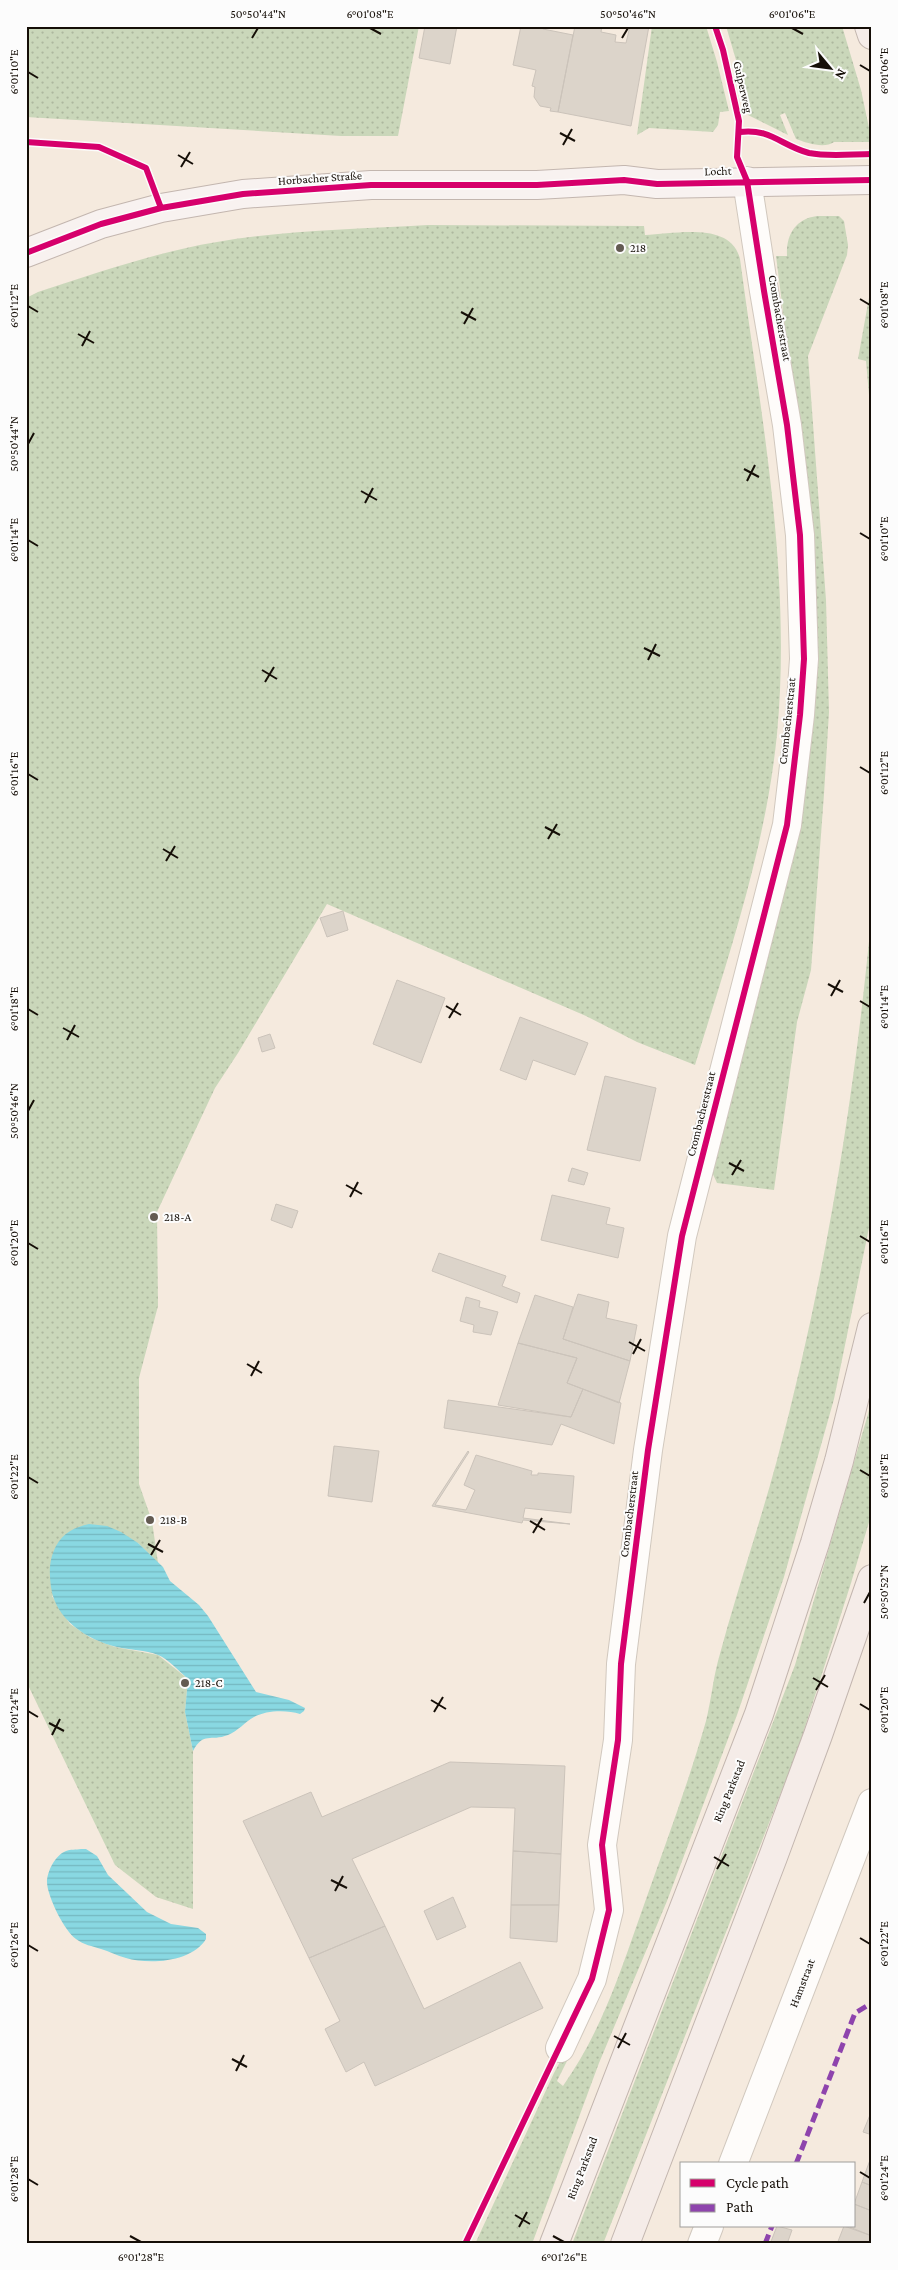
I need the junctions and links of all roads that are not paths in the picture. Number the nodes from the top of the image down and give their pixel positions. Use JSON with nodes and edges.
{"nodes":[{"id":1,"x":869,"y":26,"type":"edge"},
{"id":2,"x":872,"y":35,"type":"edge"},
{"id":3,"x":624,"y":180,"type":"joint"},
{"id":4,"x":872,"y":180,"type":"edge"},
{"id":5,"x":747,"y":182,"type":"junction"},
{"id":6,"x":26,"y":253,"type":"edge"},
{"id":7,"x":872,"y":1327,"type":"edge"},
{"id":8,"x":872,"y":1579,"type":"edge"},
{"id":9,"x":872,"y":1803,"type":"edge"},
{"id":10,"x":560,"y":2048,"type":"dead end"},
{"id":11,"x":734,"y":2162,"type":"edge"},
{"id":12,"x":707,"y":2228,"type":"edge"},
{"id":13,"x":554,"y":2244,"type":"edge"},
{"id":14,"x":624,"y":2244,"type":"edge"},
{"id":15,"x":702,"y":2244,"type":"edge"}],
"edges":[{"from":1,"to":2,"type":"highway"},
{"from":3,"to":5,"type":"main road","name":"Locht"},
{"from":3,"to":6,"type":"main road","name":"Horbacher Straße"},
{"from":4,"to":5,"type":"main road","name":"Locht"},
{"from":5,"to":10,"type":"street","name":"Crombacherstraat"},
{"from":7,"to":13,"type":"highway","name":"Ring Parkstad"},
{"from":8,"to":14,"type":"highway"},
{"from":9,"to":11,"type":"street","name":"Hamstraat"},
{"from":12,"to":15,"type":"street"}]}
